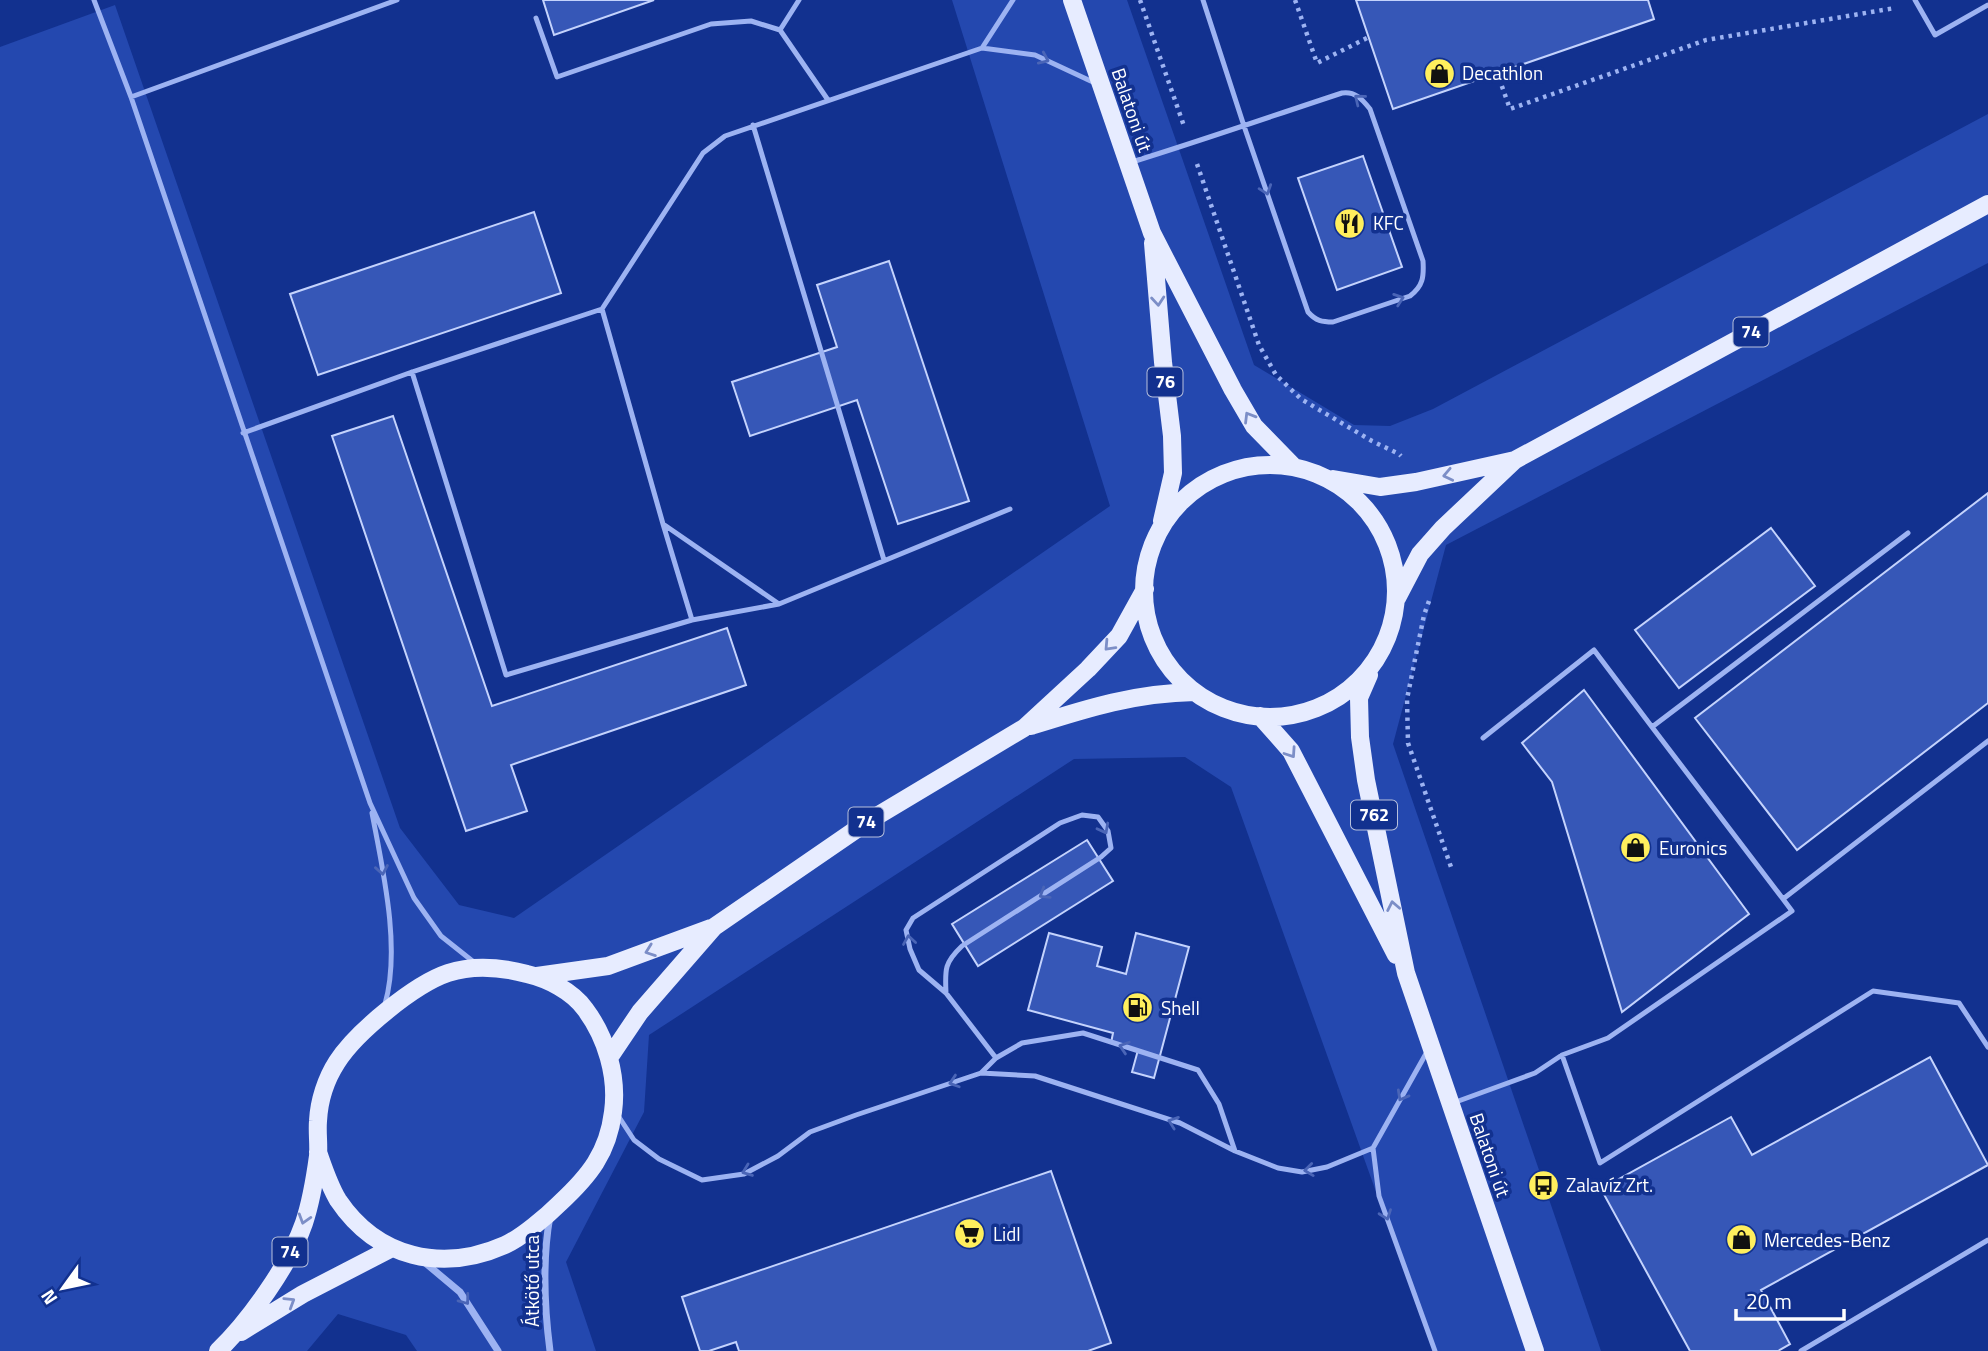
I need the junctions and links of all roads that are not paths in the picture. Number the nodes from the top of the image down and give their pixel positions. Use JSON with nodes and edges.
{"nodes":[{"id":1,"x":94,"y":0,"type":"edge"},
{"id":2,"x":397,"y":0,"type":"edge"},
{"id":3,"x":799,"y":0,"type":"edge"},
{"id":4,"x":1013,"y":0,"type":"edge"},
{"id":5,"x":1072,"y":0,"type":"edge"},
{"id":6,"x":1203,"y":0,"type":"edge"},
{"id":7,"x":1917,"y":2,"type":"edge"},
{"id":8,"x":1988,"y":5,"type":"edge"},
{"id":9,"x":536,"y":18,"type":"dead end"},
{"id":10,"x":780,"y":30,"type":"junction"},
{"id":11,"x":982,"y":48,"type":"junction"},
{"id":12,"x":1101,"y":86,"type":"junction"},
{"id":13,"x":131,"y":97,"type":"junction"},
{"id":14,"x":828,"y":100,"type":"junction"},
{"id":15,"x":753,"y":125,"type":"junction"},
{"id":16,"x":1244,"y":126,"type":"junction"},
{"id":17,"x":1128,"y":163,"type":"junction"},
{"id":18,"x":1988,"y":204,"type":"edge"},
{"id":19,"x":1152,"y":233,"type":"junction"},
{"id":20,"x":602,"y":309,"type":"junction"},
{"id":21,"x":412,"y":372,"type":"junction"},
{"id":22,"x":243,"y":433,"type":"junction"},
{"id":23,"x":1515,"y":460,"type":"junction"},
{"id":24,"x":1294,"y":467,"type":"junction"},
{"id":25,"x":1325,"y":477,"type":"junction"},
{"id":26,"x":1010,"y":509,"type":"dead end"},
{"id":27,"x":663,"y":524,"type":"junction"},
{"id":28,"x":1160,"y":531,"type":"junction"},
{"id":29,"x":1908,"y":533,"type":"dead end"},
{"id":30,"x":884,"y":560,"type":"junction"},
{"id":31,"x":1145,"y":589,"type":"junction"},
{"id":32,"x":1396,"y":601,"type":"junction"},
{"id":33,"x":779,"y":604,"type":"junction"},
{"id":34,"x":692,"y":620,"type":"junction"},
{"id":35,"x":1376,"y":659,"type":"junction"},
{"id":36,"x":1195,"y":692,"type":"junction"},
{"id":37,"x":1260,"y":716,"type":"junction"},
{"id":38,"x":1652,"y":727,"type":"junction"},
{"id":39,"x":1024,"y":728,"type":"junction"},
{"id":40,"x":1483,"y":738,"type":"dead end"},
{"id":41,"x":1988,"y":741,"type":"edge"},
{"id":42,"x":370,"y":803,"type":"junction"},
{"id":43,"x":1783,"y":899,"type":"junction"},
{"id":44,"x":714,"y":927,"type":"junction"},
{"id":45,"x":480,"y":967,"type":"junction"},
{"id":46,"x":1406,"y":973,"type":"junction"},
{"id":47,"x":536,"y":976,"type":"junction"},
{"id":48,"x":946,"y":993,"type":"junction"},
{"id":49,"x":383,"y":1013,"type":"junction"},
{"id":50,"x":1431,"y":1045,"type":"junction"},
{"id":51,"x":1988,"y":1047,"type":"edge"},
{"id":52,"x":1562,"y":1055,"type":"junction"},
{"id":53,"x":608,"y":1058,"type":"junction"},
{"id":54,"x":996,"y":1058,"type":"junction"},
{"id":55,"x":981,"y":1073,"type":"junction"},
{"id":56,"x":1451,"y":1104,"type":"junction"},
{"id":57,"x":614,"y":1108,"type":"junction"},
{"id":58,"x":1373,"y":1148,"type":"junction"},
{"id":59,"x":1235,"y":1151,"type":"junction"},
{"id":60,"x":318,"y":1152,"type":"junction"},
{"id":61,"x":551,"y":1212,"type":"junction"},
{"id":62,"x":1988,"y":1240,"type":"edge"},
{"id":63,"x":392,"y":1248,"type":"junction"},
{"id":64,"x":420,"y":1258,"type":"junction"},
{"id":65,"x":232,"y":1338,"type":"junction"},
{"id":66,"x":218,"y":1351,"type":"edge"},
{"id":67,"x":498,"y":1351,"type":"edge"},
{"id":68,"x":550,"y":1351,"type":"edge"},
{"id":69,"x":1435,"y":1351,"type":"edge"},
{"id":70,"x":1535,"y":1351,"type":"edge"},
{"id":71,"x":1801,"y":1351,"type":"edge"}],
"edges":[{"from":1,"to":13,"type":"lane"},
{"from":2,"to":13,"type":"lane"},
{"from":3,"to":10,"type":"lane"},
{"from":4,"to":11,"type":"lane"},
{"from":5,"to":12,"type":"main road","name":"Balatoni út","number":"76"},
{"from":6,"to":16,"type":"lane"},
{"from":7,"to":8,"type":"lane"},
{"from":9,"to":10,"type":"lane"},
{"from":10,"to":14,"type":"lane"},
{"from":11,"to":12,"type":"lane","one_way":true},
{"from":11,"to":14,"type":"lane"},
{"from":12,"to":17,"type":"main road","name":"Balatoni út","number":"76"},
{"from":13,"to":22,"type":"lane"},
{"from":14,"to":15,"type":"lane"},
{"from":15,"to":20,"type":"lane"},
{"from":15,"to":30,"type":"lane"},
{"from":16,"to":16,"type":"lane","one_way":true},
{"from":16,"to":17,"type":"lane"},
{"from":17,"to":19,"type":"main road","name":"Balatoni út","number":"76"},
{"from":18,"to":23,"type":"main road","number":"74"},
{"from":24,"to":19,"type":"main road","number":"76","one_way":true},
{"from":19,"to":28,"type":"main road","number":"76","one_way":true},
{"from":20,"to":21,"type":"lane"},
{"from":20,"to":27,"type":"lane"},
{"from":21,"to":22,"type":"lane"},
{"from":21,"to":34,"type":"lane"},
{"from":22,"to":42,"type":"lane"},
{"from":23,"to":25,"type":"main road","number":"74","one_way":true},
{"from":23,"to":32,"type":"main road","number":"74"},
{"from":24,"to":25,"type":"main road","number":"74"},
{"from":24,"to":28,"type":"main road","number":"74"},
{"from":25,"to":32,"type":"main road","number":"74"},
{"from":26,"to":30,"type":"lane"},
{"from":27,"to":33,"type":"lane"},
{"from":27,"to":34,"type":"lane"},
{"from":28,"to":31,"type":"main road","number":"74"},
{"from":29,"to":38,"type":"lane"},
{"from":30,"to":33,"type":"lane"},
{"from":31,"to":36,"type":"main road","number":"74"},
{"from":31,"to":39,"type":"main road","number":"74","one_way":true},
{"from":32,"to":35,"type":"main road","number":"74"},
{"from":33,"to":34,"type":"lane"},
{"from":35,"to":37,"type":"main road","number":"74"},
{"from":46,"to":35,"type":"main road","name":"Balatoni út","number":"762","one_way":true},
{"from":36,"to":37,"type":"main road","number":"74"},
{"from":36,"to":39,"type":"main road","number":"74"},
{"from":37,"to":46,"type":"main road","name":"Balatoni út","number":"762","one_way":true},
{"from":38,"to":40,"type":"lane"},
{"from":38,"to":43,"type":"lane"},
{"from":39,"to":44,"type":"main road","number":"74"},
{"from":41,"to":43,"type":"lane"},
{"from":42,"to":45,"type":"lane"},
{"from":42,"to":49,"type":"lane","one_way":true},
{"from":43,"to":52,"type":"lane"},
{"from":44,"to":47,"type":"main road","number":"74","one_way":true},
{"from":44,"to":53,"type":"main road","number":"74"},
{"from":45,"to":47,"type":"main road","number":"74"},
{"from":45,"to":49,"type":"main road","number":"74"},
{"from":46,"to":50,"type":"main road","name":"Balatoni út","number":"762"},
{"from":47,"to":53,"type":"main road","number":"74"},
{"from":48,"to":48,"type":"lane","one_way":true},
{"from":48,"to":54,"type":"lane"},
{"from":49,"to":60,"type":"main road","number":"74"},
{"from":50,"to":56,"type":"main road","name":"Balatoni út","number":"762"},
{"from":50,"to":58,"type":"lane","one_way":true},
{"from":51,"to":52,"type":"lane"},
{"from":52,"to":56,"type":"lane"},
{"from":53,"to":57,"type":"main road","number":"74"},
{"from":54,"to":55,"type":"lane"},
{"from":59,"to":54,"type":"lane","one_way":true},
{"from":55,"to":57,"type":"lane","one_way":true},
{"from":59,"to":55,"type":"lane","one_way":true},
{"from":56,"to":70,"type":"main road","name":"Balatoni út","number":"762"},
{"from":57,"to":61,"type":"main road","number":"74"},
{"from":58,"to":59,"type":"lane","one_way":true},
{"from":58,"to":69,"type":"lane","one_way":true},
{"from":60,"to":63,"type":"main road","number":"74"},
{"from":60,"to":65,"type":"main road","number":"74","one_way":true},
{"from":61,"to":64,"type":"main road","number":"74"},
{"from":61,"to":68,"type":"street","name":"Átkötő utca"},
{"from":62,"to":71,"type":"lane"},
{"from":63,"to":64,"type":"main road","number":"74"},
{"from":65,"to":63,"type":"main road","number":"74","one_way":true},
{"from":64,"to":67,"type":"street","one_way":true},
{"from":65,"to":66,"type":"main road","number":"74"}]}
